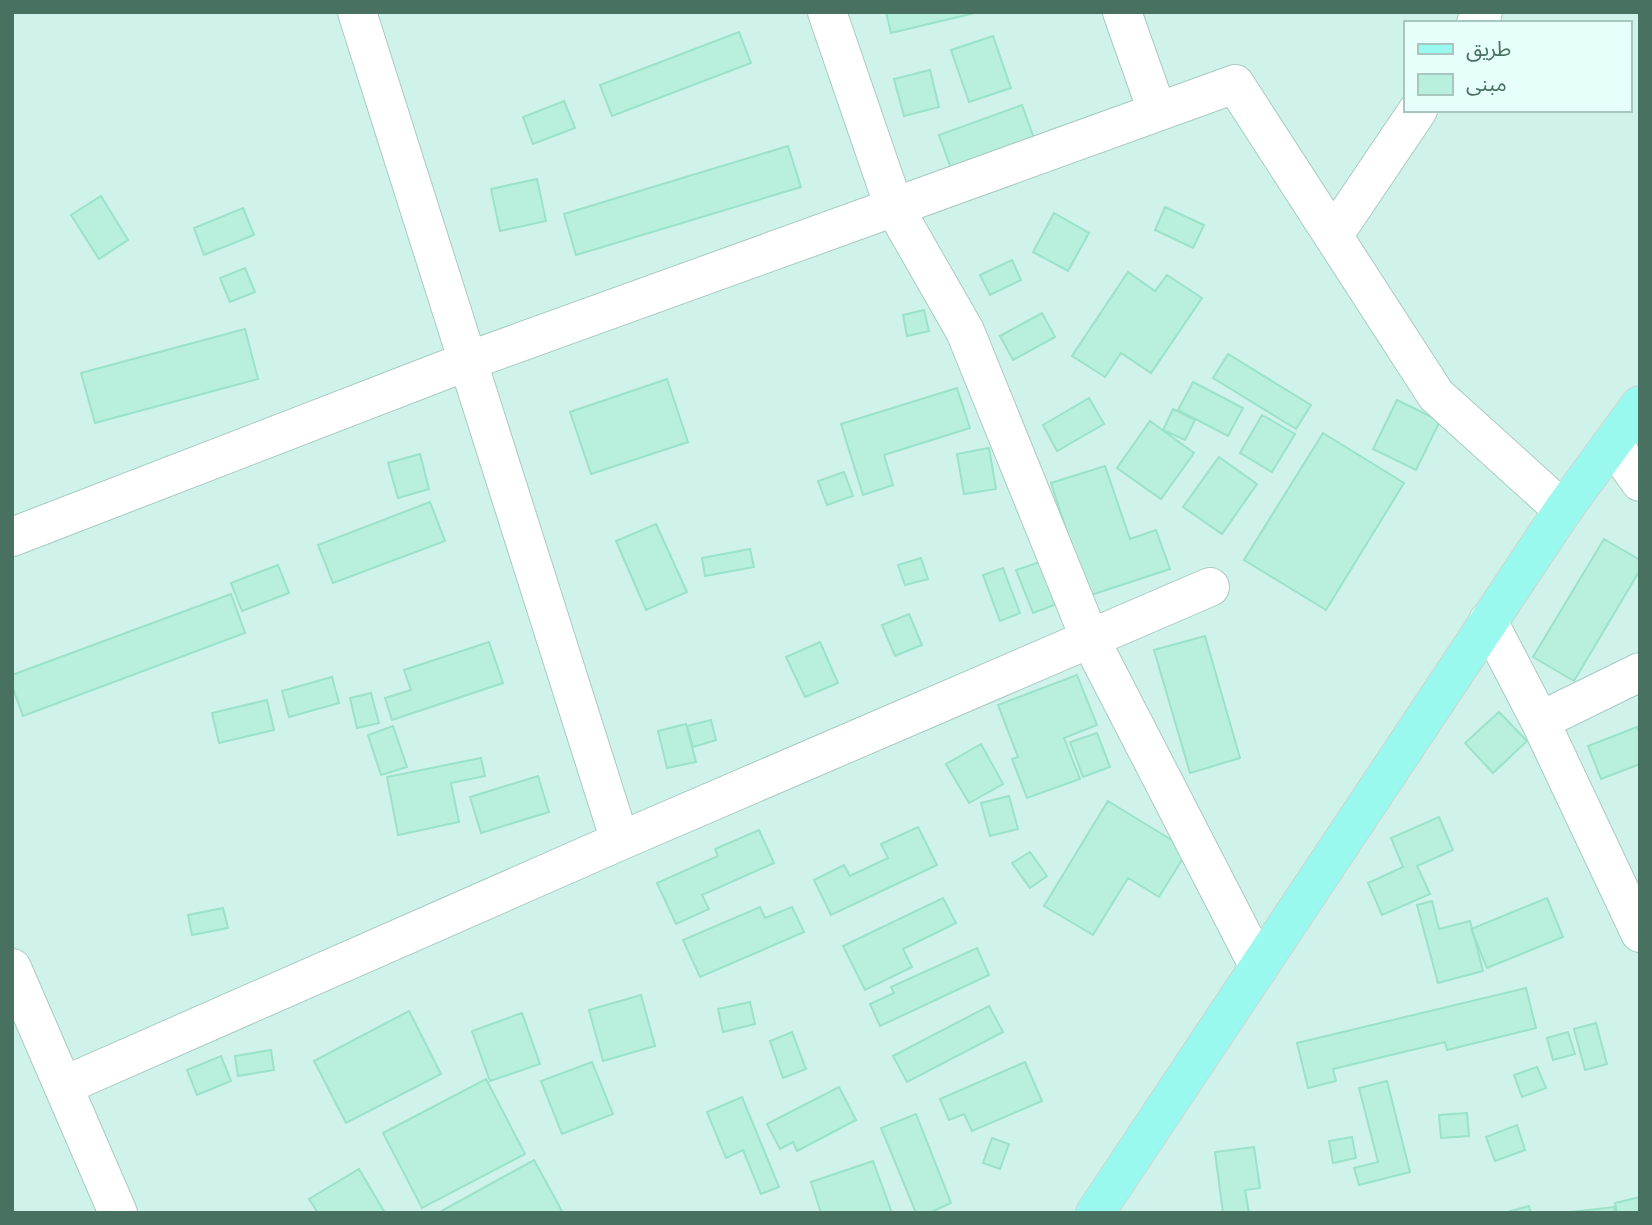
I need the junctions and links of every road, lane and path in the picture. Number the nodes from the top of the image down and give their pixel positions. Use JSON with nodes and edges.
{"nodes":[{"id":1,"x":357,"y":12,"type":"edge"},
{"id":2,"x":827,"y":12,"type":"edge"},
{"id":3,"x":1122,"y":12,"type":"edge"},
{"id":4,"x":1157,"y":111,"type":"junction"},
{"id":5,"x":1417,"y":112,"type":"edge"},
{"id":6,"x":894,"y":207,"type":"junction"},
{"id":7,"x":1333,"y":236,"type":"junction"},
{"id":8,"x":468,"y":361,"type":"junction"},
{"id":9,"x":1640,"y":405,"type":"edge"},
{"id":10,"x":1613,"y":443,"type":"junction"},
{"id":11,"x":1640,"y":482,"type":"edge"},
{"id":12,"x":1563,"y":510,"type":"junction"},
{"id":13,"x":12,"y":537,"type":"edge"},
{"id":14,"x":1210,"y":587,"type":"dead end"},
{"id":15,"x":1488,"y":621,"type":"junction"},
{"id":16,"x":1090,"y":639,"type":"junction"},
{"id":17,"x":1640,"y":672,"type":"edge"},
{"id":18,"x":1540,"y":721,"type":"junction"},
{"id":19,"x":620,"y":841,"type":"junction"},
{"id":20,"x":1640,"y":933,"type":"edge"},
{"id":21,"x":1259,"y":967,"type":"junction"},
{"id":22,"x":12,"y":968,"type":"edge"},
{"id":23,"x":63,"y":1086,"type":"junction"},
{"id":24,"x":118,"y":1213,"type":"edge"},
{"id":25,"x":1095,"y":1213,"type":"edge"}],
"edges":[{"from":1,"to":8,"type":"street"},
{"from":2,"to":6,"type":"street"},
{"from":3,"to":4,"type":"street"},
{"from":4,"to":6,"type":"street"},
{"from":4,"to":7,"type":"street"},
{"from":5,"to":7,"type":"street"},
{"from":6,"to":8,"type":"street"},
{"from":6,"to":16,"type":"street"},
{"from":7,"to":12,"type":"street"},
{"from":8,"to":13,"type":"street"},
{"from":8,"to":19,"type":"street"},
{"from":9,"to":10,"type":"main road"},
{"from":10,"to":11,"type":"street"},
{"from":10,"to":12,"type":"main road"},
{"from":12,"to":15,"type":"main road"},
{"from":14,"to":16,"type":"street"},
{"from":15,"to":18,"type":"street"},
{"from":15,"to":21,"type":"main road"},
{"from":16,"to":19,"type":"street"},
{"from":16,"to":21,"type":"street"},
{"from":17,"to":18,"type":"street"},
{"from":18,"to":20,"type":"street"},
{"from":19,"to":23,"type":"street"},
{"from":21,"to":25,"type":"main road"},
{"from":22,"to":23,"type":"street"},
{"from":23,"to":24,"type":"street"}]}
